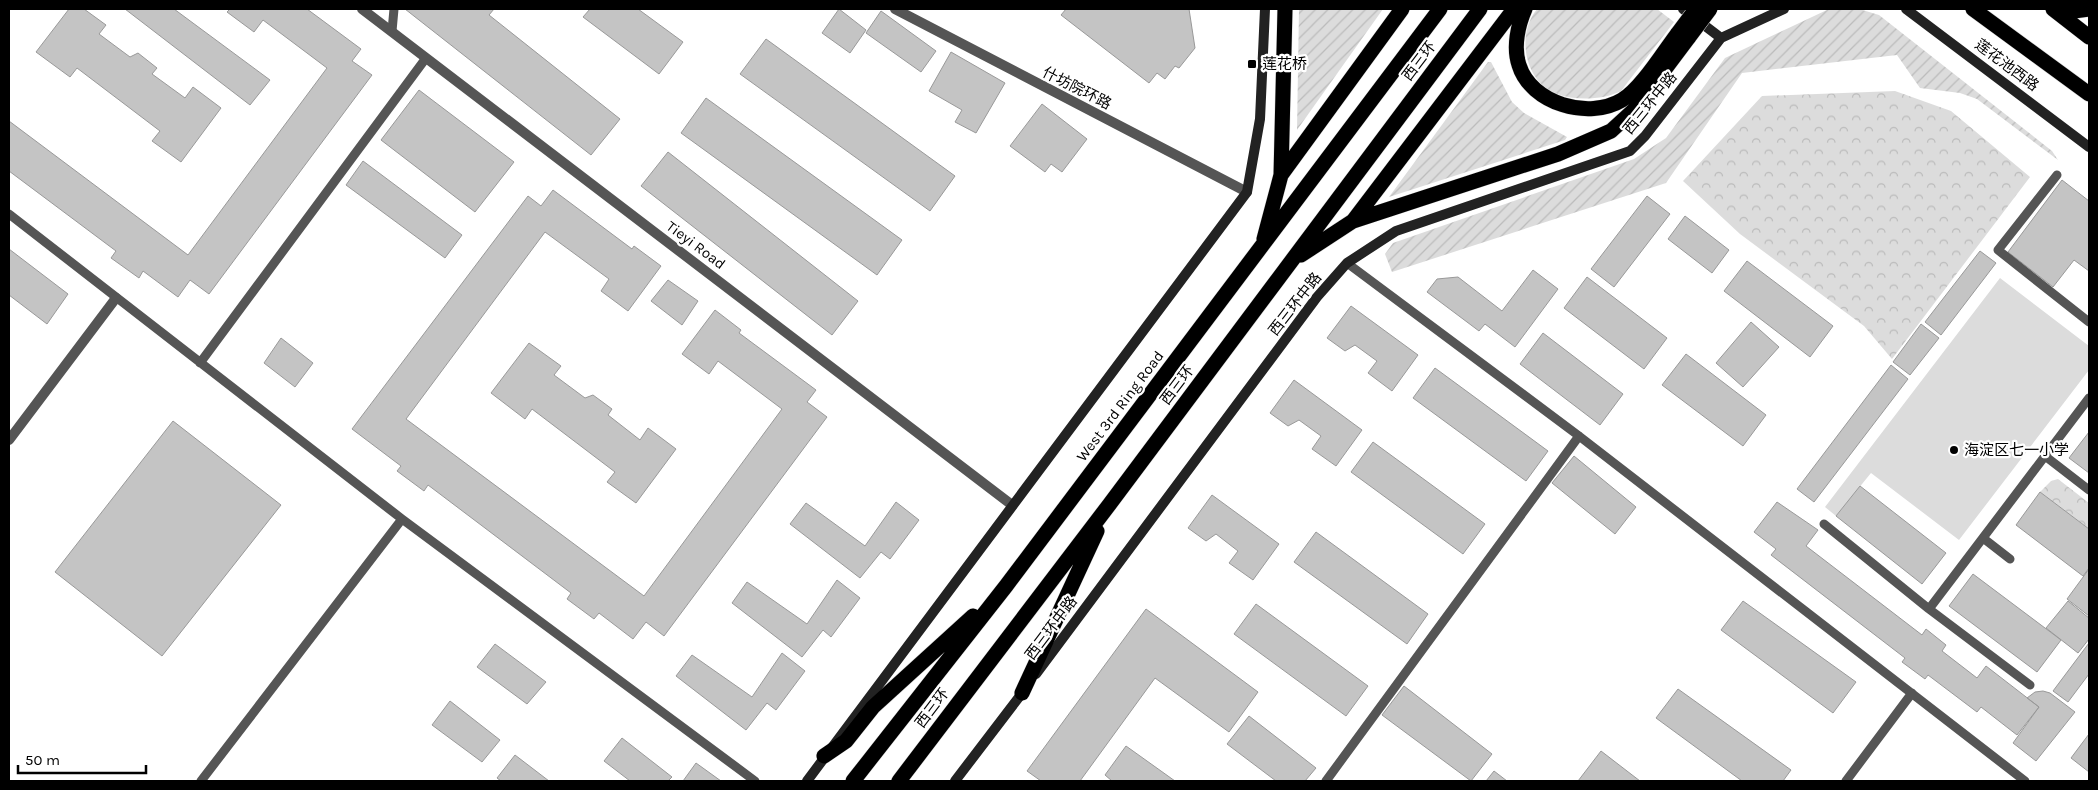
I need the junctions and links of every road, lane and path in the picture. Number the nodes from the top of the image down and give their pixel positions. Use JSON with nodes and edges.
{"nodes":[{"id":1,"x":362,"y":9,"type":"edge"},
{"id":2,"x":394,"y":9,"type":"edge"},
{"id":3,"x":895,"y":9,"type":"edge"},
{"id":4,"x":1265,"y":9,"type":"edge"},
{"id":5,"x":1285,"y":9,"type":"edge"},
{"id":6,"x":1402,"y":9,"type":"edge"},
{"id":7,"x":1440,"y":9,"type":"edge"},
{"id":8,"x":1480,"y":9,"type":"edge"},
{"id":9,"x":1514,"y":9,"type":"edge"},
{"id":10,"x":1525,"y":9,"type":"edge"},
{"id":11,"x":1683,"y":9,"type":"edge"},
{"id":12,"x":1696,"y":9,"type":"edge"},
{"id":13,"x":1710,"y":9,"type":"edge"},
{"id":14,"x":1784,"y":9,"type":"edge"},
{"id":15,"x":1906,"y":9,"type":"edge"},
{"id":16,"x":1973,"y":9,"type":"edge"},
{"id":17,"x":2052,"y":9,"type":"edge"},
{"id":18,"x":2069,"y":9,"type":"edge"},
{"id":19,"x":2089,"y":9,"type":"edge"},
{"id":20,"x":392,"y":31,"type":"junction"},
{"id":21,"x":1683,"y":35,"type":"junction"},
{"id":22,"x":2089,"y":36,"type":"edge"},
{"id":23,"x":1720,"y":38,"type":"junction"},
{"id":24,"x":426,"y":58,"type":"junction"},
{"id":25,"x":2089,"y":94,"type":"edge"},
{"id":26,"x":2089,"y":146,"type":"edge"},
{"id":27,"x":2057,"y":175,"type":"dead end"},
{"id":28,"x":1281,"y":176,"type":"junction"},
{"id":29,"x":1247,"y":192,"type":"junction"},
{"id":30,"x":9,"y":214,"type":"edge"},
{"id":31,"x":1353,"y":220,"type":"junction"},
{"id":32,"x":1262,"y":248,"type":"junction"},
{"id":33,"x":1291,"y":262,"type":"junction"},
{"id":34,"x":1348,"y":263,"type":"junction"},
{"id":35,"x":116,"y":298,"type":"junction"},
{"id":36,"x":2089,"y":322,"type":"edge"},
{"id":37,"x":200,"y":362,"type":"junction"},
{"id":38,"x":2089,"y":398,"type":"edge"},
{"id":39,"x":1579,"y":436,"type":"junction"},
{"id":40,"x":9,"y":440,"type":"edge"},
{"id":41,"x":2046,"y":456,"type":"junction"},
{"id":42,"x":2089,"y":490,"type":"edge"},
{"id":43,"x":1012,"y":505,"type":"junction"},
{"id":44,"x":1109,"y":505,"type":"junction"},
{"id":45,"x":402,"y":519,"type":"junction"},
{"id":46,"x":1824,"y":524,"type":"dead end"},
{"id":47,"x":1983,"y":538,"type":"junction"},
{"id":48,"x":2010,"y":559,"type":"dead end"},
{"id":49,"x":1006,"y":586,"type":"junction"},
{"id":50,"x":1929,"y":609,"type":"junction"},
{"id":51,"x":2030,"y":685,"type":"dead end"},
{"id":52,"x":1022,"y":693,"type":"junction"},
{"id":53,"x":1912,"y":693,"type":"junction"},
{"id":54,"x":824,"y":756,"type":"junction"},
{"id":55,"x":201,"y":781,"type":"edge"},
{"id":56,"x":755,"y":781,"type":"edge"},
{"id":57,"x":807,"y":781,"type":"edge"},
{"id":58,"x":853,"y":781,"type":"edge"},
{"id":59,"x":899,"y":781,"type":"edge"},
{"id":60,"x":955,"y":781,"type":"edge"},
{"id":61,"x":1326,"y":781,"type":"edge"},
{"id":62,"x":1846,"y":781,"type":"edge"},
{"id":63,"x":2025,"y":781,"type":"edge"}],
"edges":[{"from":1,"to":20,"type":"street","name":"Tieyi Road"},
{"from":2,"to":20,"type":"lane"},
{"from":3,"to":29,"type":"street","name":"什坊院环路"},
{"from":4,"to":29,"type":"street"},
{"from":5,"to":28,"type":"highway"},
{"from":6,"to":28,"type":"highway"},
{"from":7,"to":32,"type":"highway","name":"西三环"},
{"from":8,"to":33,"type":"highway","name":"西三环"},
{"from":9,"to":31,"type":"highway"},
{"from":10,"to":21,"type":"highway"},
{"from":11,"to":23,"type":"street"},
{"from":12,"to":21,"type":"highway","bridge":true},
{"from":13,"to":21,"type":"highway","bridge":true},
{"from":14,"to":23,"type":"street","name":"西三环中路"},
{"from":15,"to":26,"type":"street","name":"莲花池西路"},
{"from":16,"to":25,"type":"highway"},
{"from":17,"to":22,"type":"highway"},
{"from":18,"to":19,"type":"highway"},
{"from":20,"to":24,"type":"street","name":"Tieyi Road"},
{"from":21,"to":31,"type":"highway"},
{"from":23,"to":34,"type":"street","name":"西三环中路"},
{"from":24,"to":37,"type":"lane"},
{"from":24,"to":43,"type":"street","name":"Tieyi Road"},
{"from":27,"to":36,"type":"lane"},
{"from":28,"to":32,"type":"highway"},
{"from":29,"to":43,"type":"street"},
{"from":30,"to":35,"type":"lane"},
{"from":31,"to":33,"type":"highway"},
{"from":32,"to":49,"type":"highway","name":"West 3rd Ring Road"},
{"from":33,"to":44,"type":"highway","name":"西三环"},
{"from":34,"to":39,"type":"lane"},
{"from":34,"to":52,"type":"street","name":"西三环中路"},
{"from":35,"to":37,"type":"lane"},
{"from":35,"to":40,"type":"street"},
{"from":37,"to":45,"type":"lane"},
{"from":38,"to":41,"type":"lane"},
{"from":39,"to":53,"type":"lane"},
{"from":39,"to":61,"type":"lane"},
{"from":41,"to":42,"type":"lane"},
{"from":41,"to":47,"type":"lane"},
{"from":43,"to":54,"type":"street"},
{"from":44,"to":52,"type":"highway"},
{"from":44,"to":59,"type":"highway","name":"西三环"},
{"from":45,"to":55,"type":"lane"},
{"from":45,"to":56,"type":"lane"},
{"from":46,"to":50,"type":"lane"},
{"from":47,"to":48,"type":"lane"},
{"from":47,"to":50,"type":"lane"},
{"from":49,"to":54,"type":"highway"},
{"from":49,"to":58,"type":"highway","name":"西三环"},
{"from":50,"to":51,"type":"lane"},
{"from":52,"to":60,"type":"street","name":"西三环中路"},
{"from":53,"to":62,"type":"lane"},
{"from":53,"to":63,"type":"lane"},
{"from":54,"to":57,"type":"street"}]}
